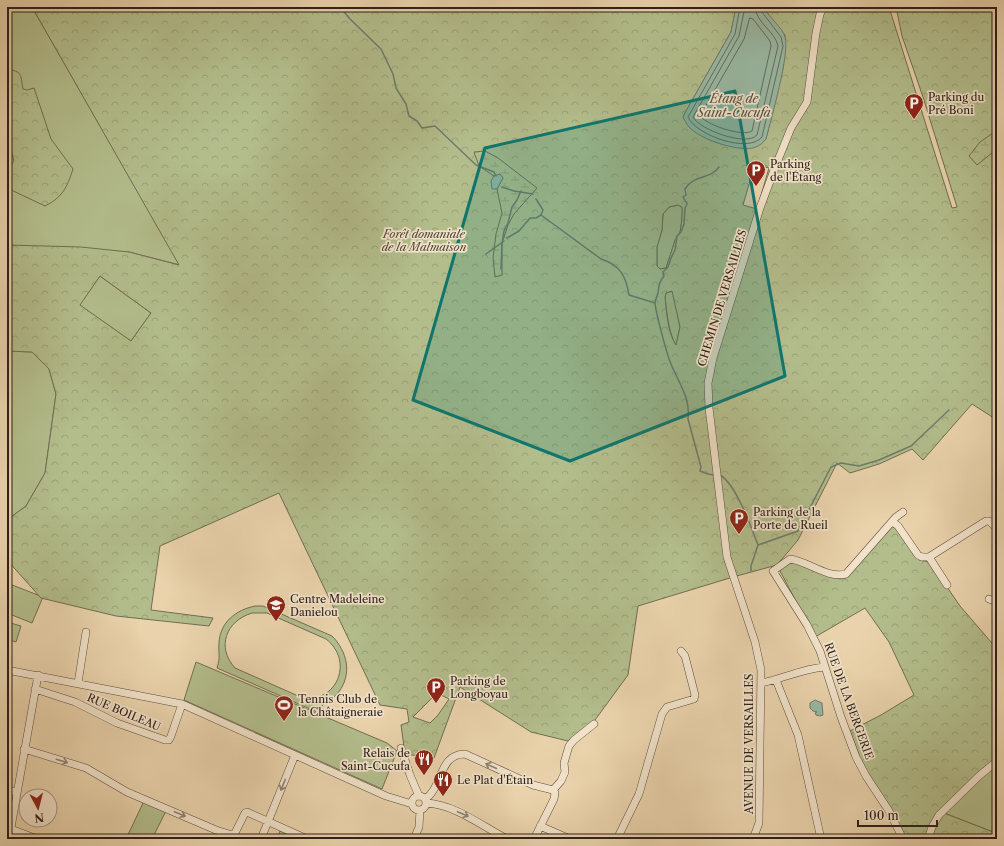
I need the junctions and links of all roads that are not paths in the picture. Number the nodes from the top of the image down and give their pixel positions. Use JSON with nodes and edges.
{"nodes":[{"id":1,"x":824,"y":7,"type":"edge"},
{"id":2,"x":903,"y":512,"type":"dead end"},
{"id":3,"x":893,"y":522,"type":"junction"},
{"id":4,"x":997,"y":528,"type":"edge"},
{"id":5,"x":929,"y":557,"type":"junction"},
{"id":6,"x":947,"y":585,"type":"dead end"},
{"id":7,"x":989,"y":599,"type":"dead end"},
{"id":8,"x":997,"y":602,"type":"edge"},
{"id":9,"x":742,"y":604,"type":"joint"},
{"id":10,"x":86,"y":632,"type":"dead end"},
{"id":11,"x":681,"y":651,"type":"dead end"},
{"id":12,"x":824,"y":667,"type":"junction"},
{"id":13,"x":7,"y":670,"type":"edge"},
{"id":14,"x":38,"y":675,"type":"junction"},
{"id":15,"x":776,"y":680,"type":"junction"},
{"id":16,"x":78,"y":683,"type":"junction"},
{"id":17,"x":761,"y":683,"type":"junction"},
{"id":18,"x":35,"y":689,"type":"junction"},
{"id":19,"x":182,"y":704,"type":"junction"},
{"id":20,"x":594,"y":724,"type":"dead end"},
{"id":21,"x":401,"y":748,"type":"dead end"},
{"id":22,"x":24,"y":749,"type":"junction"},
{"id":23,"x":295,"y":755,"type":"junction"},
{"id":24,"x":997,"y":761,"type":"edge"},
{"id":25,"x":7,"y":790,"type":"edge"},
{"id":26,"x":553,"y":790,"type":"junction"},
{"id":27,"x":17,"y":792,"type":"junction"},
{"id":28,"x":419,"y":800,"type":"junction"},
{"id":29,"x":268,"y":822,"type":"junction"},
{"id":30,"x":540,"y":826,"type":"junction"},
{"id":31,"x":11,"y":829,"type":"junction"},
{"id":32,"x":8,"y":839,"type":"edge"},
{"id":33,"x":37,"y":839,"type":"edge"},
{"id":34,"x":261,"y":839,"type":"edge"},
{"id":35,"x":306,"y":839,"type":"edge"},
{"id":36,"x":414,"y":839,"type":"edge"},
{"id":37,"x":507,"y":839,"type":"edge"},
{"id":38,"x":534,"y":839,"type":"edge"},
{"id":39,"x":570,"y":839,"type":"edge"},
{"id":40,"x":617,"y":839,"type":"edge"},
{"id":41,"x":753,"y":839,"type":"edge"},
{"id":42,"x":821,"y":839,"type":"edge"},
{"id":43,"x":903,"y":839,"type":"edge"},
{"id":44,"x":928,"y":839,"type":"edge"}],
"edges":[{"from":1,"to":9,"type":"street","name":"CHEMIN DE VERSAILLES"},
{"from":2,"to":3,"type":"street"},
{"from":3,"to":5,"type":"street"},
{"from":3,"to":12,"type":"street","name":"RUE DE LA BERGERIE"},
{"from":4,"to":5,"type":"street"},
{"from":5,"to":6,"type":"street"},
{"from":7,"to":8,"type":"street"},
{"from":9,"to":17,"type":"street","name":"AVENUE DE VERSAILLES"},
{"from":10,"to":16,"type":"street"},
{"from":11,"to":40,"type":"street"},
{"from":12,"to":15,"type":"street"},
{"from":12,"to":43,"type":"street","name":"RUE DE LA BERGERIE"},
{"from":13,"to":14,"type":"street"},
{"from":14,"to":16,"type":"street"},
{"from":14,"to":18,"type":"street"},
{"from":15,"to":17,"type":"street"},
{"from":15,"to":42,"type":"street"},
{"from":16,"to":19,"type":"street"},
{"from":17,"to":41,"type":"street","name":"AVENUE DE VERSAILLES"},
{"from":18,"to":19,"type":"street","name":"RUE BOILEAU"},
{"from":18,"to":22,"type":"street"},
{"from":19,"to":23,"type":"street"},
{"from":20,"to":26,"type":"street"},
{"from":21,"to":28,"type":"street"},
{"from":22,"to":27,"type":"street"},
{"from":22,"to":29,"type":"street","one_way":true},
{"from":23,"to":28,"type":"street"},
{"from":23,"to":29,"type":"street","one_way":true},
{"from":24,"to":44,"type":"street"},
{"from":25,"to":27,"type":"street"},
{"from":26,"to":28,"type":"street","one_way":true},
{"from":26,"to":30,"type":"street"},
{"from":27,"to":31,"type":"street"},
{"from":28,"to":36,"type":"street"},
{"from":28,"to":37,"type":"street","one_way":true},
{"from":29,"to":34,"type":"street"},
{"from":29,"to":35,"type":"street"},
{"from":30,"to":38,"type":"street"},
{"from":30,"to":39,"type":"street"},
{"from":31,"to":32,"type":"street"},
{"from":31,"to":33,"type":"street"}]}
